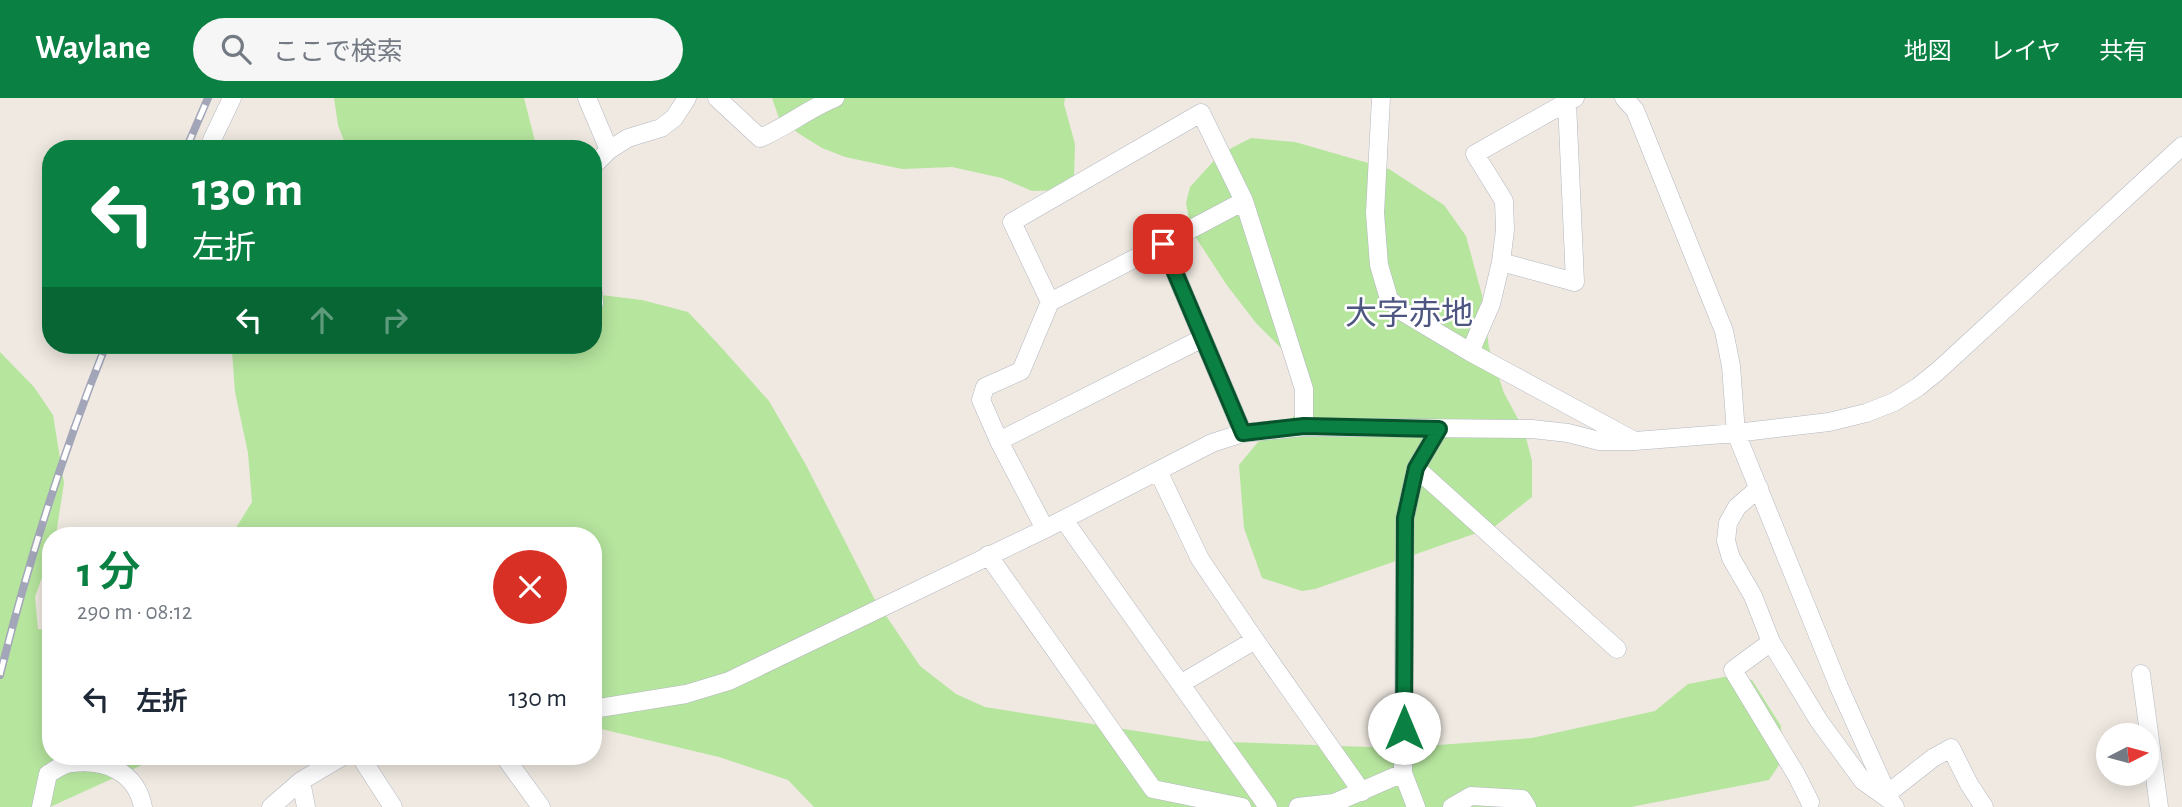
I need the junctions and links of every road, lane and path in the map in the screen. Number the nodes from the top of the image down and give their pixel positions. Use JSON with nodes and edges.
{"nodes":[{"id":1,"x":232,"y":98,"type":"edge"},
{"id":2,"x":587,"y":98,"type":"edge"},
{"id":3,"x":687,"y":98,"type":"edge"},
{"id":4,"x":717,"y":98,"type":"edge"},
{"id":5,"x":835,"y":98,"type":"edge"},
{"id":6,"x":1381,"y":98,"type":"edge"},
{"id":7,"x":1624,"y":98,"type":"edge"},
{"id":8,"x":1571,"y":100,"type":"edge"},
{"id":9,"x":212,"y":140,"type":"edge"},
{"id":10,"x":2182,"y":146,"type":"edge"},
{"id":11,"x":609,"y":150,"type":"junction"},
{"id":12,"x":602,"y":157,"type":"edge"},
{"id":13,"x":1244,"y":201,"type":"junction"},
{"id":14,"x":1163,"y":244,"type":"junction"},
{"id":15,"x":1501,"y":262,"type":"junction"},
{"id":16,"x":1051,"y":302,"type":"junction"},
{"id":17,"x":1203,"y":338,"type":"junction"},
{"id":18,"x":1470,"y":352,"type":"junction"},
{"id":19,"x":1304,"y":426,"type":"junction"},
{"id":20,"x":1439,"y":429,"type":"junction"},
{"id":21,"x":1243,"y":433,"type":"junction"},
{"id":22,"x":1736,"y":433,"type":"junction"},
{"id":23,"x":999,"y":441,"type":"junction"},
{"id":24,"x":1634,"y":441,"type":"junction"},
{"id":25,"x":1416,"y":468,"type":"junction"},
{"id":26,"x":1158,"y":471,"type":"junction"},
{"id":27,"x":1759,"y":488,"type":"junction"},
{"id":28,"x":1064,"y":520,"type":"junction"},
{"id":29,"x":1045,"y":530,"type":"junction"},
{"id":30,"x":988,"y":555,"type":"junction"},
{"id":31,"x":1255,"y":640,"type":"junction"},
{"id":32,"x":1771,"y":642,"type":"junction"},
{"id":33,"x":1617,"y":649,"type":"dead end"},
{"id":34,"x":2141,"y":674,"type":"dead end"},
{"id":35,"x":1182,"y":683,"type":"junction"},
{"id":36,"x":602,"y":708,"type":"edge"},
{"id":37,"x":64,"y":765,"type":"edge"},
{"id":38,"x":106,"y":765,"type":"edge"},
{"id":39,"x":328,"y":765,"type":"edge"},
{"id":40,"x":366,"y":765,"type":"edge"},
{"id":41,"x":511,"y":765,"type":"edge"},
{"id":42,"x":1403,"y":773,"type":"junction"},
{"id":43,"x":301,"y":781,"type":"junction"},
{"id":44,"x":1362,"y":792,"type":"junction"},
{"id":45,"x":1890,"y":801,"type":"edge"},
{"id":46,"x":1463,"y":804,"type":"edge"},
{"id":47,"x":1810,"y":805,"type":"edge"},
{"id":48,"x":41,"y":807,"type":"edge"},
{"id":49,"x":143,"y":807,"type":"edge"},
{"id":50,"x":271,"y":807,"type":"edge"},
{"id":51,"x":306,"y":807,"type":"edge"},
{"id":52,"x":393,"y":807,"type":"edge"},
{"id":53,"x":541,"y":807,"type":"edge"},
{"id":54,"x":1242,"y":807,"type":"edge"},
{"id":55,"x":1268,"y":807,"type":"edge"},
{"id":56,"x":1298,"y":807,"type":"edge"},
{"id":57,"x":1416,"y":807,"type":"edge"},
{"id":58,"x":1527,"y":807,"type":"edge"},
{"id":59,"x":1984,"y":807,"type":"edge"},
{"id":60,"x":2159,"y":807,"type":"edge"}],
"edges":[{"from":1,"to":9,"type":"street"},
{"from":2,"to":11,"type":"street"},
{"from":3,"to":11,"type":"street"},
{"from":4,"to":5,"type":"street"},
{"from":6,"to":18,"type":"street"},
{"from":7,"to":22,"type":"street"},
{"from":8,"to":15,"type":"street"},
{"from":8,"to":15,"type":"street"},
{"from":10,"to":22,"type":"street"},
{"from":11,"to":12,"type":"street"},
{"from":13,"to":14,"type":"street"},
{"from":13,"to":16,"type":"street"},
{"from":13,"to":19,"type":"street"},
{"from":14,"to":16,"type":"street"},
{"from":14,"to":17,"type":"street"},
{"from":15,"to":18,"type":"street"},
{"from":16,"to":23,"type":"street"},
{"from":17,"to":21,"type":"street"},
{"from":17,"to":23,"type":"street"},
{"from":18,"to":24,"type":"street"},
{"from":19,"to":20,"type":"street"},
{"from":19,"to":21,"type":"street"},
{"from":20,"to":24,"type":"street"},
{"from":20,"to":25,"type":"street"},
{"from":21,"to":26,"type":"street"},
{"from":22,"to":24,"type":"street"},
{"from":22,"to":27,"type":"street"},
{"from":23,"to":29,"type":"street"},
{"from":25,"to":33,"type":"street"},
{"from":25,"to":42,"type":"street"},
{"from":26,"to":28,"type":"street"},
{"from":26,"to":31,"type":"street"},
{"from":27,"to":32,"type":"street"},
{"from":27,"to":45,"type":"street"},
{"from":28,"to":29,"type":"street"},
{"from":28,"to":35,"type":"street"},
{"from":29,"to":30,"type":"street"},
{"from":30,"to":36,"type":"street"},
{"from":30,"to":54,"type":"street"},
{"from":31,"to":35,"type":"street"},
{"from":31,"to":44,"type":"street"},
{"from":32,"to":45,"type":"street"},
{"from":32,"to":47,"type":"street"},
{"from":34,"to":60,"type":"street"},
{"from":35,"to":55,"type":"street"},
{"from":37,"to":48,"type":"street"},
{"from":38,"to":49,"type":"street"},
{"from":39,"to":43,"type":"street"},
{"from":40,"to":52,"type":"street"},
{"from":41,"to":53,"type":"street"},
{"from":42,"to":44,"type":"street"},
{"from":42,"to":57,"type":"street"},
{"from":43,"to":50,"type":"street"},
{"from":43,"to":51,"type":"street"},
{"from":44,"to":56,"type":"street"},
{"from":45,"to":59,"type":"street"},
{"from":46,"to":58,"type":"street"}]}
